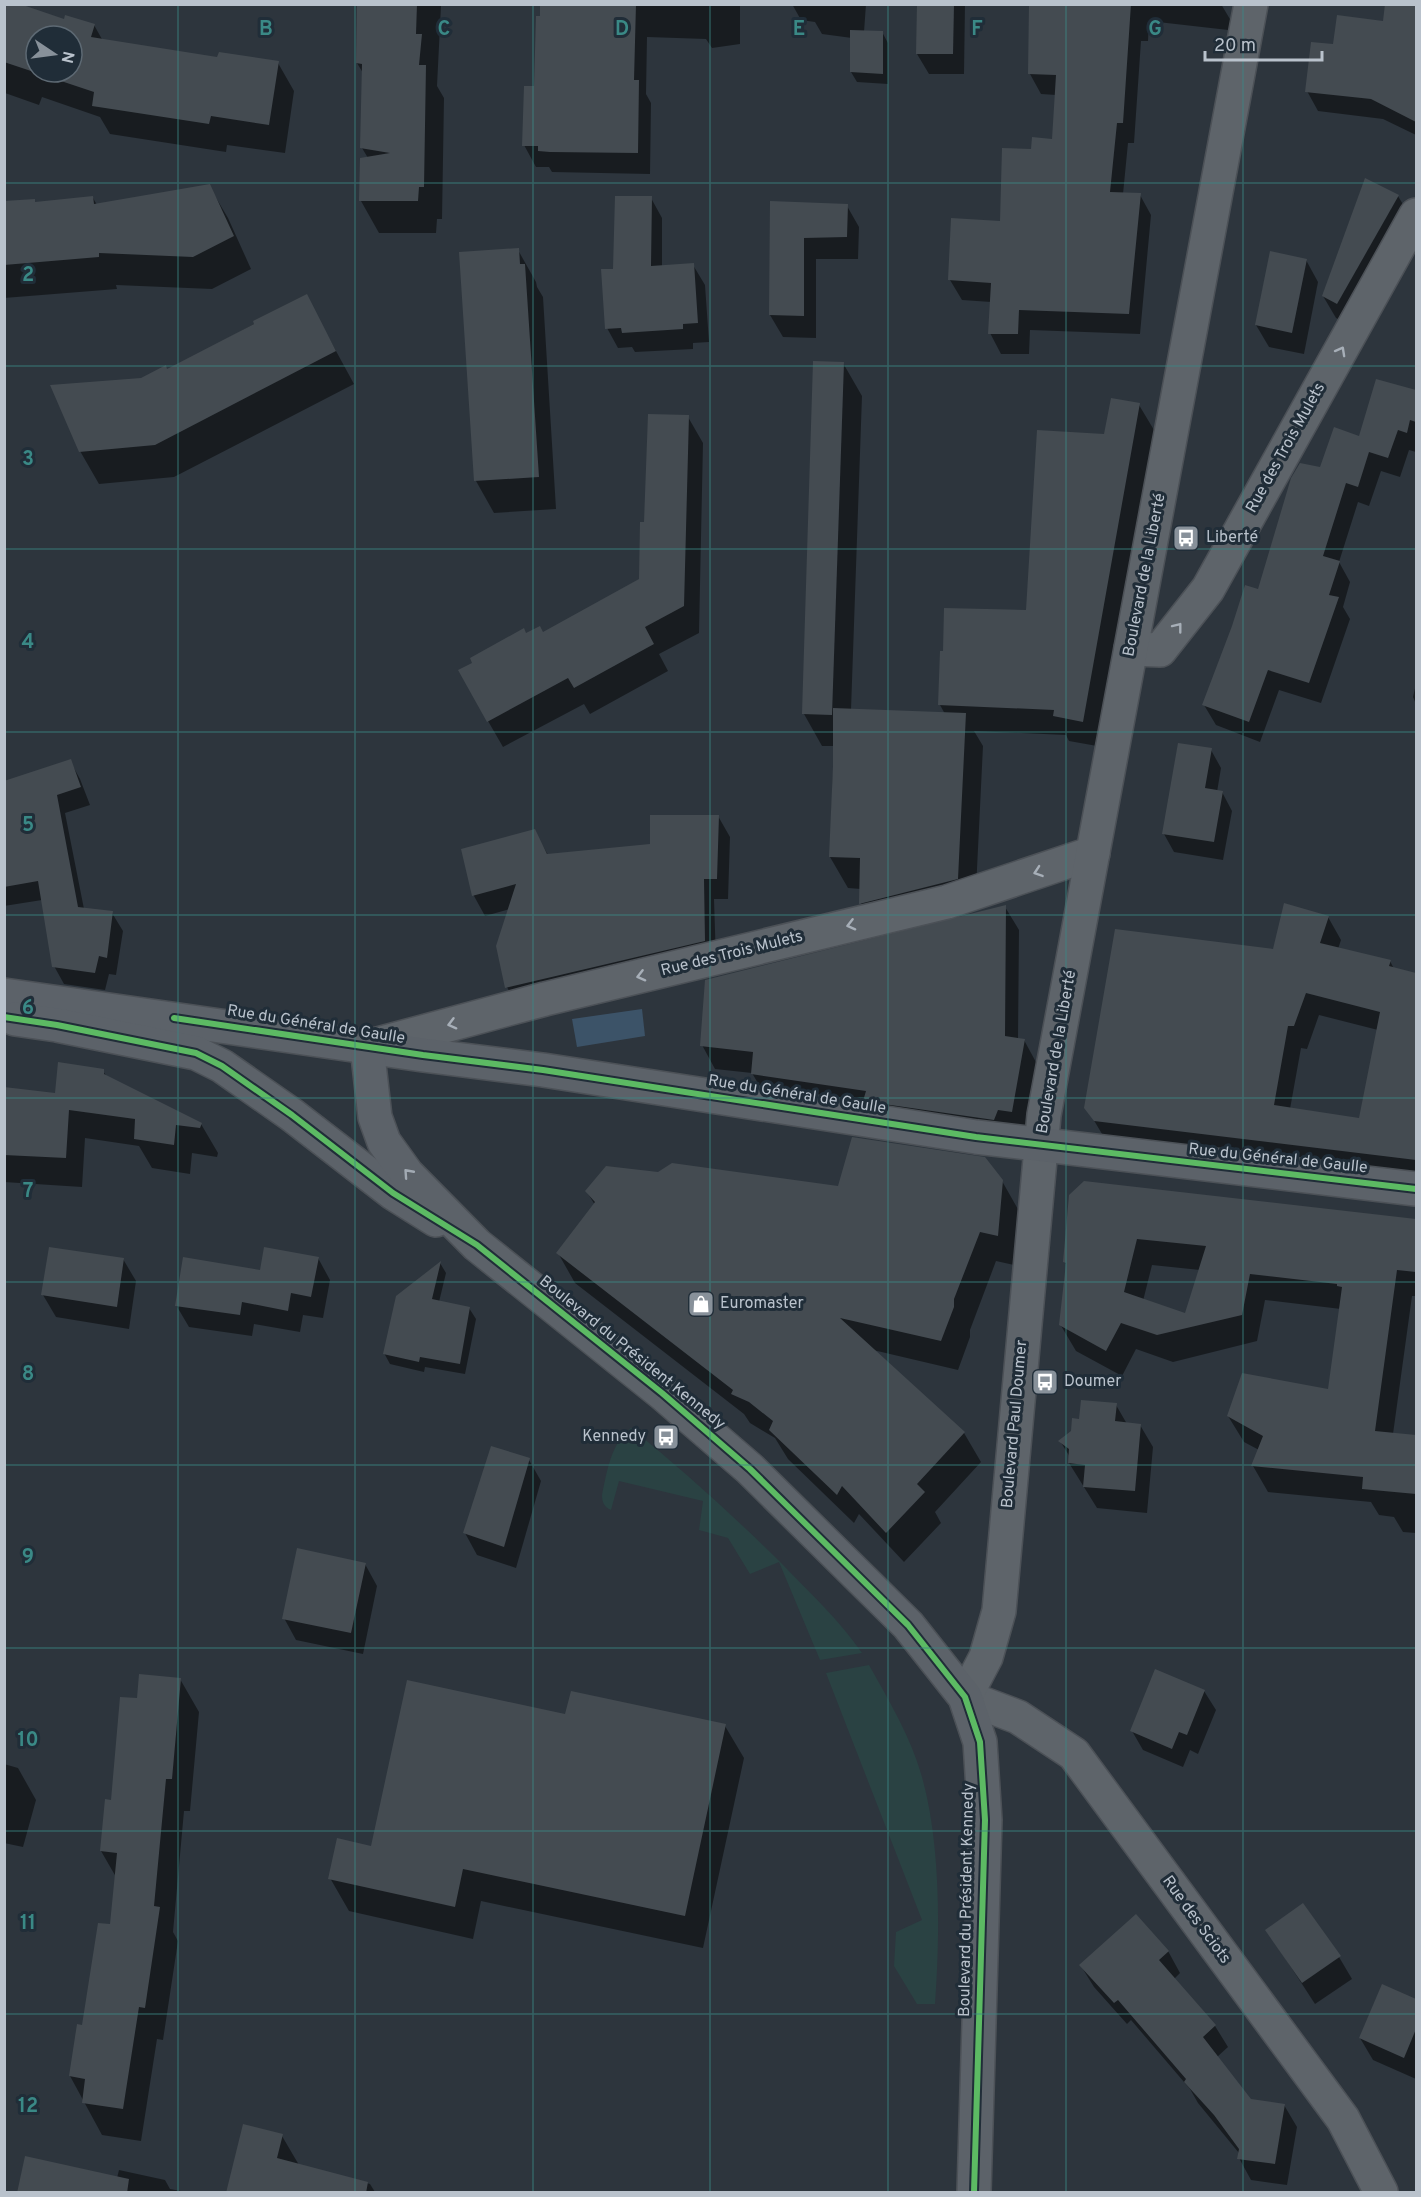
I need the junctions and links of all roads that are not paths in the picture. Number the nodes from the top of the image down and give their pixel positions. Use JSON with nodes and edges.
{"nodes":[{"id":1,"x":1251,"y":4,"type":"edge"},
{"id":2,"x":1416,"y":215,"type":"edge"},
{"id":3,"x":1131,"y":649,"type":"junction"},
{"id":4,"x":1093,"y":853,"type":"junction"},
{"id":5,"x":4,"y":995,"type":"edge"},
{"id":6,"x":4,"y":1017,"type":"edge"},
{"id":7,"x":367,"y":1047,"type":"junction"},
{"id":8,"x":1041,"y":1145,"type":"junction"},
{"id":9,"x":1416,"y":1189,"type":"edge"},
{"id":10,"x":477,"y":1245,"type":"junction"},
{"id":11,"x":965,"y":1697,"type":"junction"},
{"id":12,"x":975,"y":2193,"type":"edge"},
{"id":13,"x":1381,"y":2193,"type":"edge"}],
"edges":[{"from":1,"to":3,"type":"street","name":"Boulevard de la Liberté"},
{"from":3,"to":2,"type":"street","name":"Rue des Trois Mulets","one_way":true},
{"from":3,"to":4,"type":"street","name":"Boulevard de la Liberté"},
{"from":4,"to":7,"type":"street","name":"Rue des Trois Mulets","one_way":true},
{"from":4,"to":8,"type":"street","name":"Boulevard de la Liberté"},
{"from":5,"to":7,"type":"main road","name":"Rue du Général de Gaulle"},
{"from":6,"to":10,"type":"main road","name":"Boulevard du Président Kennedy"},
{"from":7,"to":8,"type":"main road","name":"Rue du Général de Gaulle"},
{"from":10,"to":7,"type":"main road","name":"Boulevard du Président Kennedy","one_way":true},
{"from":8,"to":9,"type":"main road","name":"Rue du Général de Gaulle"},
{"from":8,"to":11,"type":"street","name":"Boulevard Paul Doumer"},
{"from":10,"to":11,"type":"main road","name":"Boulevard du Président Kennedy"},
{"from":11,"to":12,"type":"main road","name":"Boulevard du Président Kennedy"},
{"from":11,"to":13,"type":"street","name":"Rue des Sciots"}]}
